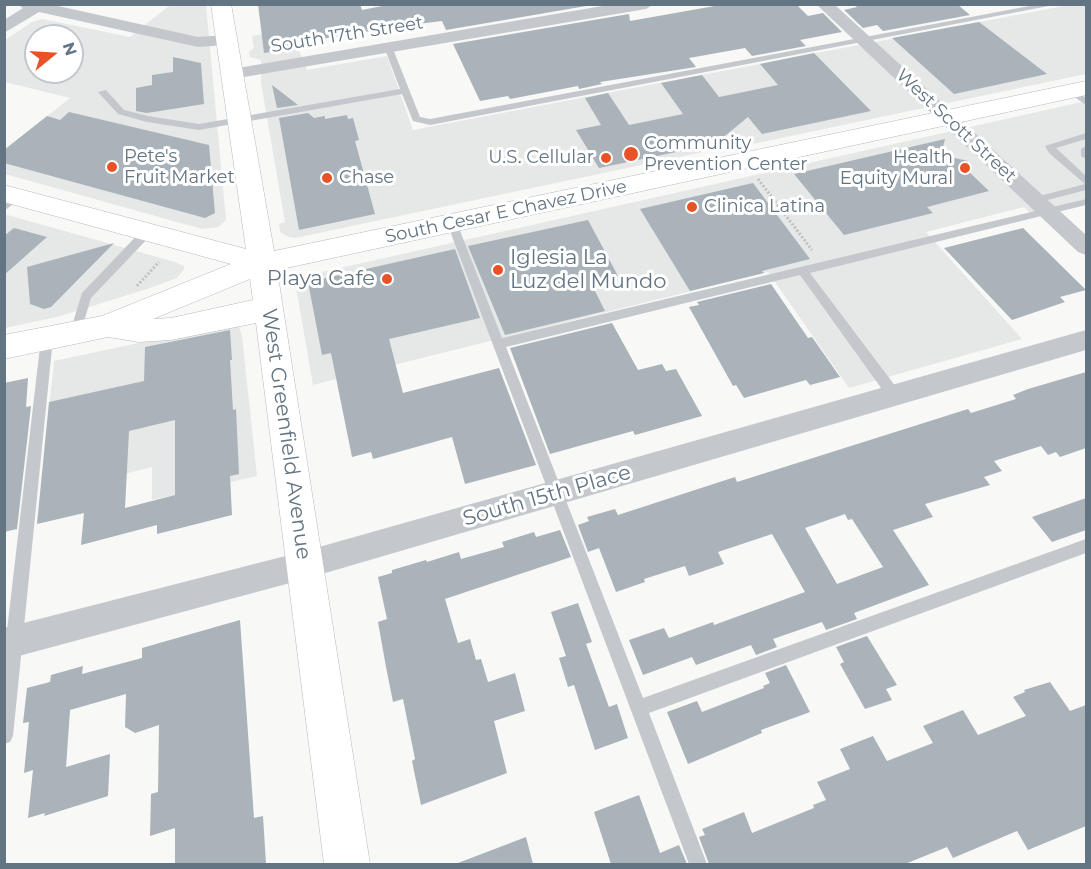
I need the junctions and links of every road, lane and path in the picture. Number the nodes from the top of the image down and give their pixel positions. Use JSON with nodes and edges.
{"nodes":[{"id":1,"x":646,"y":4,"type":"edge"},
{"id":2,"x":824,"y":4,"type":"edge"},
{"id":3,"x":1055,"y":4,"type":"edge"},
{"id":4,"x":34,"y":5,"type":"edge"},
{"id":5,"x":222,"y":5,"type":"edge"},
{"id":6,"x":4,"y":28,"type":"edge"},
{"id":7,"x":227,"y":40,"type":"junction"},
{"id":8,"x":863,"y":40,"type":"junction"},
{"id":9,"x":389,"y":49,"type":"junction"},
{"id":10,"x":232,"y":74,"type":"junction"},
{"id":11,"x":404,"y":91,"type":"junction"},
{"id":12,"x":103,"y":92,"type":"dead end"},
{"id":13,"x":1082,"y":93,"type":"edge"},
{"id":14,"x":948,"y":117,"type":"junction"},
{"id":15,"x":239,"y":120,"type":"junction"},
{"id":16,"x":1086,"y":136,"type":"edge"},
{"id":17,"x":1086,"y":149,"type":"edge"},
{"id":18,"x":1086,"y":156,"type":"edge"},
{"id":19,"x":754,"y":174,"type":"dead end"},
{"id":20,"x":1086,"y":181,"type":"edge"},
{"id":21,"x":1086,"y":187,"type":"edge"},
{"id":22,"x":9,"y":199,"type":"edge"},
{"id":23,"x":1086,"y":202,"type":"edge"},
{"id":24,"x":1042,"y":206,"type":"junction"},
{"id":25,"x":452,"y":223,"type":"junction"},
{"id":26,"x":147,"y":232,"type":"junction"},
{"id":27,"x":1086,"y":247,"type":"edge"},
{"id":28,"x":159,"y":262,"type":"dead end"},
{"id":29,"x":262,"y":263,"type":"junction"},
{"id":30,"x":824,"y":266,"type":"junction"},
{"id":31,"x":803,"y":271,"type":"junction"},
{"id":32,"x":134,"y":290,"type":"dead end"},
{"id":33,"x":269,"y":314,"type":"junction"},
{"id":34,"x":106,"y":326,"type":"junction"},
{"id":35,"x":76,"y":332,"type":"junction"},
{"id":36,"x":47,"y":338,"type":"junction"},
{"id":37,"x":1086,"y":339,"type":"edge"},
{"id":38,"x":499,"y":344,"type":"junction"},
{"id":39,"x":4,"y":347,"type":"edge"},
{"id":40,"x":894,"y":395,"type":"junction"},
{"id":41,"x":557,"y":493,"type":"junction"},
{"id":42,"x":1086,"y":546,"type":"edge"},
{"id":43,"x":305,"y":565,"type":"junction"},
{"id":44,"x":9,"y":642,"type":"edge"},
{"id":45,"x":639,"y":708,"type":"junction"},
{"id":46,"x":4,"y":736,"type":"edge"},
{"id":47,"x":347,"y":864,"type":"edge"},
{"id":48,"x":698,"y":864,"type":"edge"}],
"edges":[{"from":1,"to":9,"type":"street","name":"South 17th Street"},
{"from":2,"to":8,"type":"street","name":"West Scott Street"},
{"from":3,"to":8,"type":"lane"},
{"from":4,"to":6,"type":"street"},
{"from":4,"to":7,"type":"street"},
{"from":5,"to":7,"type":"main road","name":"West Greenfield Avenue"},
{"from":7,"to":10,"type":"main road","name":"West Greenfield Avenue"},
{"from":8,"to":11,"type":"lane"},
{"from":8,"to":14,"type":"street","name":"West Scott Street"},
{"from":9,"to":10,"type":"street","name":"South 17th Street"},
{"from":9,"to":11,"type":"lane"},
{"from":10,"to":15,"type":"main road","name":"West Greenfield Avenue"},
{"from":11,"to":15,"type":"lane"},
{"from":12,"to":15,"type":"lane"},
{"from":13,"to":14,"type":"main road","name":"South Cesar E Chavez Drive"},
{"from":14,"to":24,"type":"street","name":"West Scott Street"},
{"from":14,"to":25,"type":"main road","name":"South Cesar E Chavez Drive"},
{"from":15,"to":29,"type":"main road","name":"West Greenfield Avenue"},
{"from":16,"to":20,"type":"lane"},
{"from":17,"to":18,"type":"lane"},
{"from":19,"to":30,"type":"path"},
{"from":21,"to":24,"type":"lane"},
{"from":22,"to":26,"type":"main road"},
{"from":23,"to":24,"type":"lane"},
{"from":24,"to":27,"type":"street","name":"West Scott Street"},
{"from":24,"to":30,"type":"lane"},
{"from":25,"to":29,"type":"main road","name":"South Cesar E Chavez Drive"},
{"from":25,"to":38,"type":"lane"},
{"from":26,"to":29,"type":"main road"},
{"from":26,"to":35,"type":"lane"},
{"from":28,"to":32,"type":"path"},
{"from":29,"to":33,"type":"main road","name":"West Greenfield Avenue"},
{"from":29,"to":34,"type":"main road","name":"South Cesar E Chavez Drive"},
{"from":30,"to":31,"type":"lane"},
{"from":31,"to":38,"type":"lane"},
{"from":31,"to":40,"type":"lane"},
{"from":33,"to":34,"type":"main road"},
{"from":33,"to":43,"type":"main road","name":"West Greenfield Avenue"},
{"from":34,"to":35,"type":"main road","name":"South Cesar E Chavez Drive"},
{"from":35,"to":36,"type":"main road","name":"South Cesar E Chavez Drive"},
{"from":36,"to":39,"type":"main road","name":"South Cesar E Chavez Drive"},
{"from":36,"to":44,"type":"lane"},
{"from":37,"to":40,"type":"street","name":"South 15th Place"},
{"from":38,"to":41,"type":"lane"},
{"from":40,"to":41,"type":"street","name":"South 15th Place"},
{"from":41,"to":43,"type":"street","name":"South 15th Place"},
{"from":41,"to":45,"type":"lane"},
{"from":42,"to":45,"type":"lane"},
{"from":43,"to":44,"type":"street","name":"South 15th Place"},
{"from":43,"to":47,"type":"main road","name":"West Greenfield Avenue"},
{"from":44,"to":46,"type":"lane"},
{"from":45,"to":48,"type":"lane"}]}
